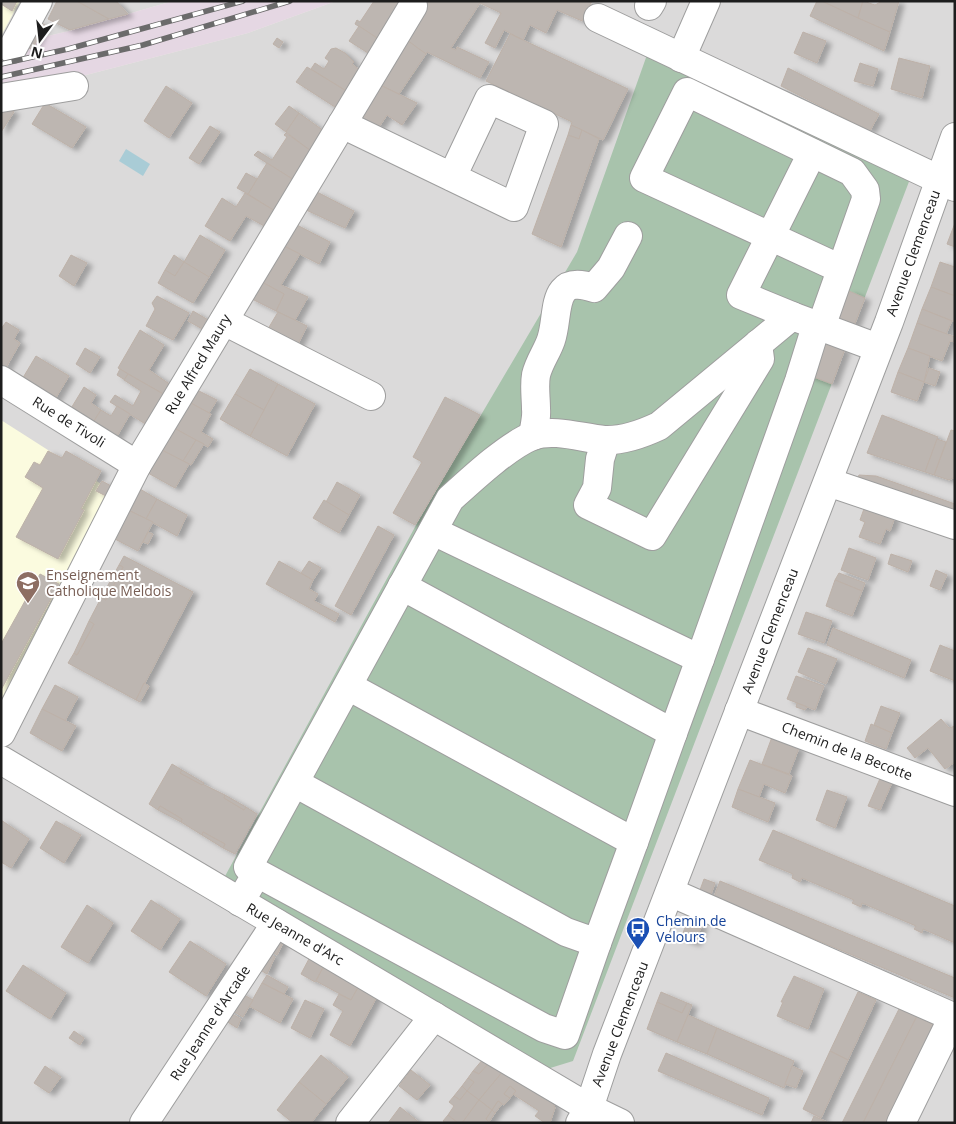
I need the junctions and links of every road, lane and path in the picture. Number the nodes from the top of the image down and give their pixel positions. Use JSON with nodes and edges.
{"nodes":[{"id":1,"x":38,"y":1,"type":"edge"},
{"id":2,"x":706,"y":1,"type":"edge"},
{"id":3,"x":413,"y":6,"type":"dead end"},
{"id":4,"x":598,"y":18,"type":"dead end"},
{"id":5,"x":12,"y":49,"type":"dead end"},
{"id":6,"x":681,"y":58,"type":"junction"},
{"id":7,"x":74,"y":86,"type":"dead end"},
{"id":8,"x":1,"y":98,"type":"edge"},
{"id":9,"x":342,"y":124,"type":"junction"},
{"id":10,"x":955,"y":137,"type":"edge"},
{"id":11,"x":812,"y":153,"type":"junction"},
{"id":12,"x":452,"y":177,"type":"dead end"},
{"id":13,"x":947,"y":184,"type":"edge"},
{"id":14,"x":628,"y":236,"type":"dead end"},
{"id":15,"x":770,"y":236,"type":"junction"},
{"id":16,"x":841,"y":269,"type":"junction"},
{"id":17,"x":792,"y":316,"type":"junction"},
{"id":18,"x":224,"y":320,"type":"junction"},
{"id":19,"x":821,"y":326,"type":"junction"},
{"id":20,"x":758,"y":344,"type":"junction"},
{"id":21,"x":878,"y":348,"type":"junction"},
{"id":22,"x":1,"y":380,"type":"edge"},
{"id":23,"x":371,"y":396,"type":"dead end"},
{"id":24,"x":533,"y":436,"type":"junction"},
{"id":25,"x":606,"y":440,"type":"junction"},
{"id":26,"x":137,"y":466,"type":"junction"},
{"id":27,"x":828,"y":482,"type":"junction"},
{"id":28,"x":955,"y":525,"type":"edge"},
{"id":29,"x":433,"y":531,"type":"junction"},
{"id":30,"x":402,"y":586,"type":"junction"},
{"id":31,"x":700,"y":659,"type":"junction"},
{"id":32,"x":348,"y":686,"type":"junction"},
{"id":33,"x":739,"y":710,"type":"junction"},
{"id":34,"x":1,"y":733,"type":"edge"},
{"id":35,"x":673,"y":733,"type":"junction"},
{"id":36,"x":1,"y":760,"type":"edge"},
{"id":37,"x":295,"y":783,"type":"junction"},
{"id":38,"x":955,"y":792,"type":"edge"},
{"id":39,"x":634,"y":842,"type":"junction"},
{"id":40,"x":257,"y":873,"type":"junction"},
{"id":41,"x":670,"y":892,"type":"junction"},
{"id":42,"x":240,"y":902,"type":"junction"},
{"id":43,"x":276,"y":922,"type":"junction"},
{"id":44,"x":597,"y":943,"type":"junction"},
{"id":45,"x":434,"y":1016,"type":"junction"},
{"id":46,"x":584,"y":1115,"type":"edge"},
{"id":47,"x":144,"y":1123,"type":"edge"},
{"id":48,"x":350,"y":1123,"type":"edge"},
{"id":49,"x":620,"y":1123,"type":"edge"},
{"id":50,"x":901,"y":1123,"type":"edge"}],
"edges":[{"from":1,"to":5,"type":"street"},
{"from":2,"to":6,"type":"street"},
{"from":3,"to":9,"type":"street","name":"Rue Alfred Maury"},
{"from":4,"to":6,"type":"street"},
{"from":6,"to":13,"type":"street"},
{"from":7,"to":8,"type":"street"},
{"from":9,"to":12,"type":"street"},
{"from":9,"to":18,"type":"street","name":"Rue Alfred Maury"},
{"from":10,"to":13,"type":"street","name":"Avenue Clemenceau"},
{"from":11,"to":15,"type":"street"},
{"from":11,"to":15,"type":"street"},
{"from":11,"to":16,"type":"street"},
{"from":13,"to":21,"type":"street","name":"Avenue Clemenceau"},
{"from":14,"to":24,"type":"street"},
{"from":15,"to":16,"type":"street"},
{"from":15,"to":17,"type":"street"},
{"from":16,"to":19,"type":"street"},
{"from":17,"to":19,"type":"street"},
{"from":17,"to":20,"type":"street"},
{"from":18,"to":23,"type":"street"},
{"from":18,"to":26,"type":"street","name":"Rue Alfred Maury"},
{"from":19,"to":21,"type":"street"},
{"from":19,"to":31,"type":"street"},
{"from":20,"to":25,"type":"street"},
{"from":20,"to":25,"type":"street"},
{"from":21,"to":27,"type":"street","name":"Avenue Clemenceau"},
{"from":22,"to":26,"type":"street","name":"Rue de Tivoli"},
{"from":24,"to":25,"type":"street"},
{"from":24,"to":29,"type":"street"},
{"from":26,"to":34,"type":"street","name":"Rue Alfred Maury"},
{"from":27,"to":28,"type":"street"},
{"from":27,"to":33,"type":"street","name":"Avenue Clemenceau"},
{"from":29,"to":30,"type":"street"},
{"from":29,"to":31,"type":"street"},
{"from":30,"to":32,"type":"street"},
{"from":30,"to":35,"type":"street"},
{"from":31,"to":35,"type":"street"},
{"from":32,"to":37,"type":"street"},
{"from":32,"to":39,"type":"street"},
{"from":33,"to":38,"type":"street","name":"Chemin de la Becotte"},
{"from":33,"to":41,"type":"street","name":"Avenue Clemenceau"},
{"from":35,"to":39,"type":"street"},
{"from":36,"to":42,"type":"street","name":"Rue Jeanne d'Arc"},
{"from":37,"to":40,"type":"street"},
{"from":37,"to":44,"type":"street"},
{"from":39,"to":44,"type":"street"},
{"from":40,"to":42,"type":"street"},
{"from":40,"to":44,"type":"street"},
{"from":41,"to":46,"type":"street","name":"Avenue Clemenceau"},
{"from":41,"to":50,"type":"street"},
{"from":42,"to":43,"type":"street","name":"Rue Jeanne d'Arc"},
{"from":43,"to":45,"type":"street","name":"Rue Jeanne d'Arc"},
{"from":43,"to":47,"type":"street","name":"Rue Jeanne d'Arcade"},
{"from":45,"to":46,"type":"street","name":"Rue Jeanne d'Arc"},
{"from":45,"to":48,"type":"street"},
{"from":46,"to":49,"type":"street","name":"Rue Jeanne d'Arc"}]}
